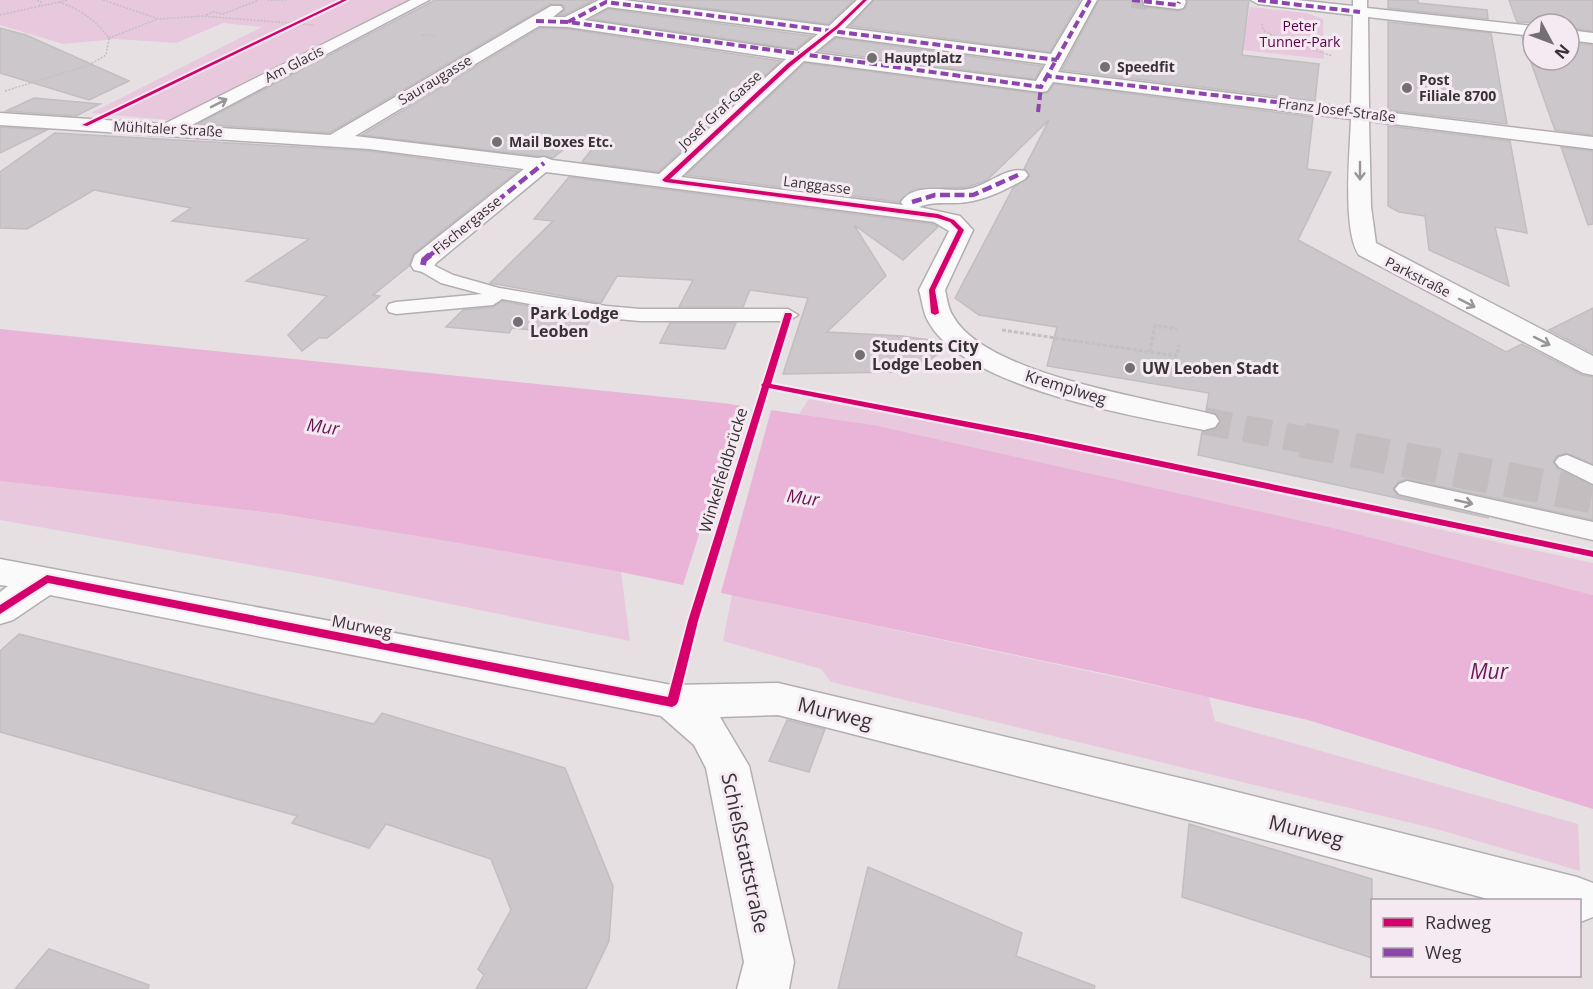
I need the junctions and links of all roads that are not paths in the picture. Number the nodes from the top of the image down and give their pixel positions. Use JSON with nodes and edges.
{"nodes":[{"id":1,"x":422,"y":0,"type":"edge"},
{"id":2,"x":571,"y":0,"type":"edge"},
{"id":3,"x":865,"y":0,"type":"edge"},
{"id":4,"x":1090,"y":0,"type":"edge"},
{"id":5,"x":1258,"y":0,"type":"edge"},
{"id":6,"x":602,"y":1,"type":"edge"},
{"id":7,"x":1264,"y":1,"type":"edge"},
{"id":8,"x":1149,"y":2,"type":"dead end"},
{"id":9,"x":1179,"y":2,"type":"dead end"},
{"id":10,"x":1360,"y":6,"type":"edge"},
{"id":11,"x":536,"y":21,"type":"junction"},
{"id":12,"x":568,"y":21,"type":"junction"},
{"id":13,"x":835,"y":29,"type":"junction"},
{"id":14,"x":1521,"y":29,"type":"edge"},
{"id":15,"x":797,"y":59,"type":"junction"},
{"id":16,"x":1058,"y":59,"type":"junction"},
{"id":17,"x":1044,"y":82,"type":"junction"},
{"id":18,"x":1038,"y":112,"type":"dead end"},
{"id":19,"x":1361,"y":113,"type":"junction"},
{"id":20,"x":0,"y":119,"type":"edge"},
{"id":21,"x":167,"y":130,"type":"junction"},
{"id":22,"x":335,"y":140,"type":"junction"},
{"id":23,"x":1593,"y":143,"type":"edge"},
{"id":24,"x":544,"y":163,"type":"junction"},
{"id":25,"x":1018,"y":175,"type":"dead end"},
{"id":26,"x":665,"y":180,"type":"junction"},
{"id":27,"x":921,"y":198,"type":"dead end"},
{"id":28,"x":423,"y":265,"type":"joint"},
{"id":29,"x":528,"y":299,"type":"junction"},
{"id":30,"x":396,"y":308,"type":"dead end"},
{"id":31,"x":788,"y":315,"type":"dead end"},
{"id":32,"x":939,"y":317,"type":"joint"},
{"id":33,"x":1593,"y":367,"type":"edge"},
{"id":34,"x":1204,"y":420,"type":"tunnel mouth"},
{"id":35,"x":1567,"y":462,"type":"dead end"},
{"id":36,"x":1593,"y":476,"type":"edge"},
{"id":37,"x":1407,"y":489,"type":"dead end"},
{"id":38,"x":1593,"y":531,"type":"edge"},
{"id":39,"x":0,"y":572,"type":"edge"},
{"id":40,"x":47,"y":579,"type":"junction"},
{"id":41,"x":0,"y":610,"type":"edge"},
{"id":42,"x":672,"y":702,"type":"junction"},
{"id":43,"x":1570,"y":899,"type":"edge"},
{"id":44,"x":763,"y":989,"type":"edge"}],
"edges":[{"from":21,"to":1,"type":"street","name":"Am Glacis","one_way":true},
{"from":2,"to":11,"type":"street"},
{"from":3,"to":13,"type":"street"},
{"from":4,"to":16,"type":"street"},
{"from":5,"to":7,"type":"street"},
{"from":6,"to":12,"type":"street"},
{"from":6,"to":13,"type":"street"},
{"from":7,"to":10,"type":"street"},
{"from":8,"to":9,"type":"street"},
{"from":10,"to":14,"type":"street"},
{"from":10,"to":19,"type":"street"},
{"from":11,"to":12,"type":"street"},
{"from":11,"to":22,"type":"street","name":"Sauraugasse"},
{"from":12,"to":15,"type":"street"},
{"from":13,"to":15,"type":"street"},
{"from":13,"to":16,"type":"street"},
{"from":15,"to":17,"type":"street"},
{"from":15,"to":26,"type":"street","name":"Josef Graf-Gasse"},
{"from":16,"to":17,"type":"street"},
{"from":17,"to":18,"type":"street"},
{"from":17,"to":19,"type":"street","name":"Franz Josef-Straße"},
{"from":19,"to":23,"type":"street","name":"Franz Josef-Straße"},
{"from":19,"to":33,"type":"street","name":"Parkstraße","one_way":true},
{"from":20,"to":21,"type":"street","name":"Mühltaler Straße"},
{"from":21,"to":22,"type":"street","name":"Mühltaler Straße"},
{"from":22,"to":24,"type":"street","name":"Langgasse"},
{"from":24,"to":26,"type":"street","name":"Langgasse"},
{"from":24,"to":28,"type":"street","name":"Fischergasse"},
{"from":25,"to":27,"type":"street"},
{"from":26,"to":32,"type":"street","name":"Langgasse"},
{"from":28,"to":29,"type":"lane","name":"Fischergasse"},
{"from":29,"to":30,"type":"lane","name":"Fischergasse"},
{"from":29,"to":31,"type":"lane","name":"Fischergasse"},
{"from":32,"to":34,"type":"street","name":"Kremplweg"},
{"from":35,"to":36,"type":"lane"},
{"from":37,"to":38,"type":"lane","one_way":true},
{"from":39,"to":40,"type":"street","name":"Murweg"},
{"from":40,"to":41,"type":"street"},
{"from":40,"to":42,"type":"street","name":"Murweg"},
{"from":42,"to":43,"type":"street","name":"Murweg"},
{"from":42,"to":44,"type":"street","name":"Schießstattstraße"}]}
